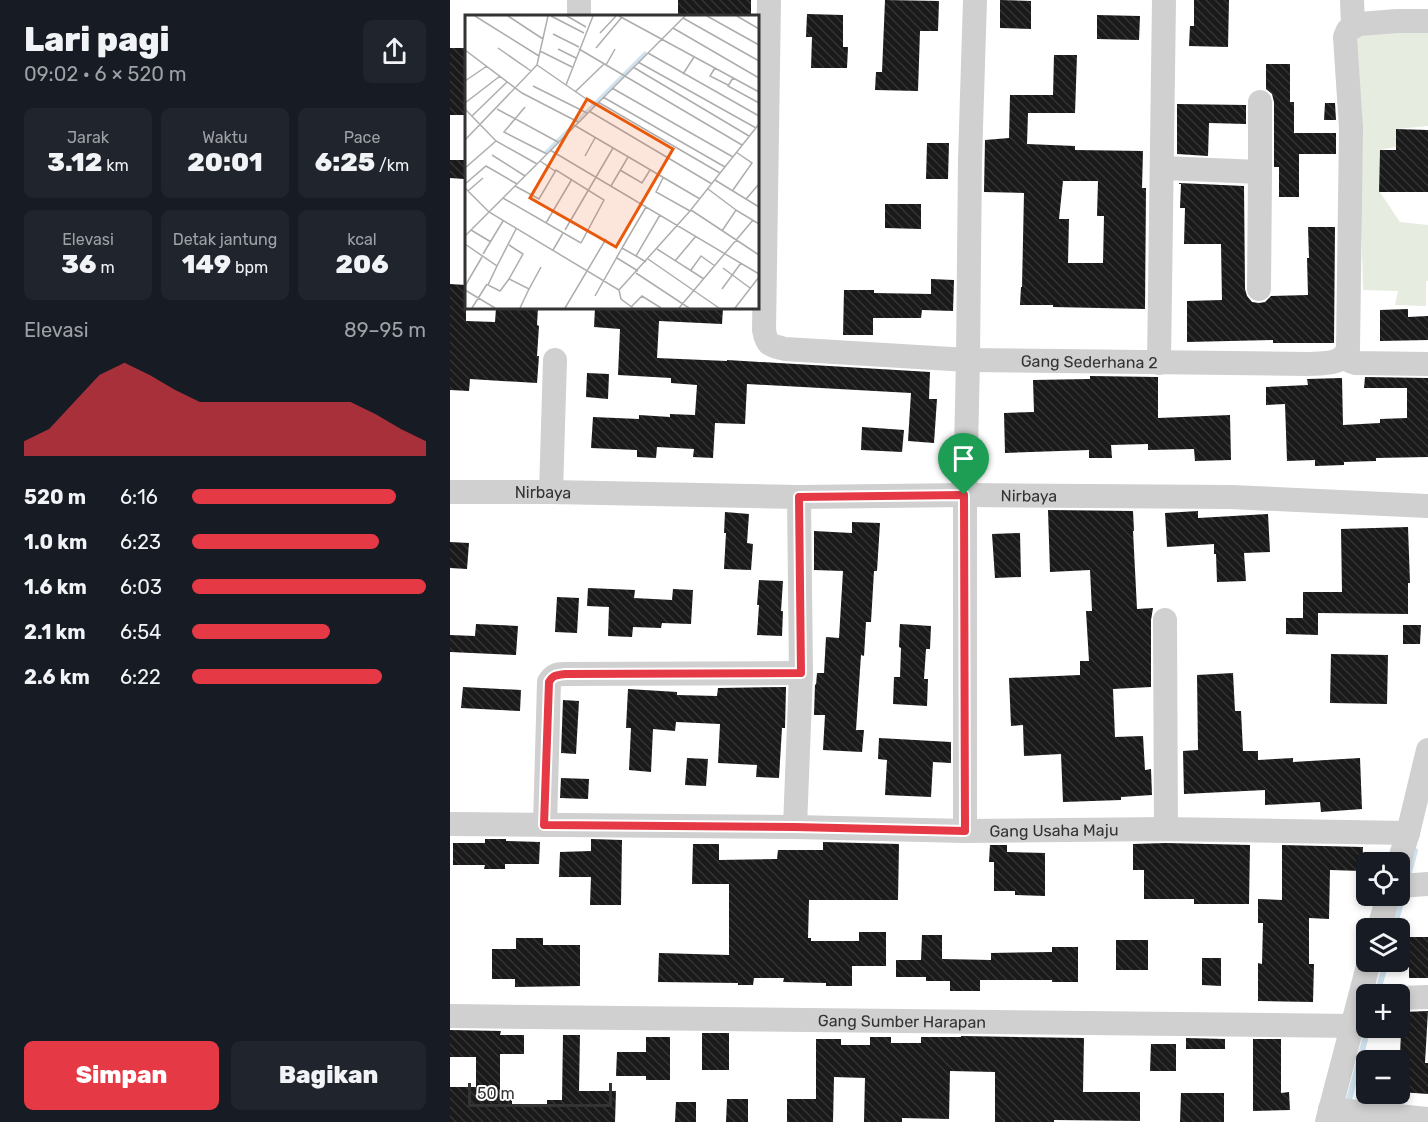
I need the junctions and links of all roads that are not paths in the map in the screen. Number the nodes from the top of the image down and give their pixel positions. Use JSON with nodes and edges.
{"nodes":[{"id":1,"x":769,"y":0,"type":"edge"},
{"id":2,"x":975,"y":0,"type":"edge"},
{"id":3,"x":1164,"y":0,"type":"edge"},
{"id":4,"x":1352,"y":0,"type":"edge"},
{"id":5,"x":1428,"y":21,"type":"edge"},
{"id":6,"x":1353,"y":26,"type":"junction"},
{"id":7,"x":1260,"y":102,"type":"dead end"},
{"id":8,"x":1162,"y":168,"type":"junction"},
{"id":9,"x":1260,"y":172,"type":"junction"},
{"id":10,"x":1259,"y":289,"type":"dead end"},
{"id":11,"x":1346,"y":356,"type":"junction"},
{"id":12,"x":555,"y":360,"type":"dead end"},
{"id":13,"x":968,"y":360,"type":"junction"},
{"id":14,"x":1160,"y":363,"type":"junction"},
{"id":15,"x":1428,"y":364,"type":"edge"},
{"id":16,"x":450,"y":492,"type":"edge"},
{"id":17,"x":551,"y":492,"type":"junction"},
{"id":18,"x":964,"y":495,"type":"junction"},
{"id":19,"x":799,"y":497,"type":"junction"},
{"id":20,"x":1428,"y":506,"type":"edge"},
{"id":21,"x":1166,"y":620,"type":"dead end"},
{"id":22,"x":801,"y":673,"type":"junction"},
{"id":23,"x":1428,"y":750,"type":"edge"},
{"id":24,"x":450,"y":824,"type":"edge"},
{"id":25,"x":544,"y":825,"type":"junction"},
{"id":26,"x":795,"y":827,"type":"junction"},
{"id":27,"x":1166,"y":829,"type":"junction"},
{"id":28,"x":965,"y":831,"type":"junction"},
{"id":29,"x":1408,"y":833,"type":"junction"},
{"id":30,"x":1402,"y":852,"type":"edge"},
{"id":31,"x":1428,"y":884,"type":"edge"},
{"id":32,"x":1410,"y":885,"type":"edge"},
{"id":33,"x":1428,"y":997,"type":"edge"},
{"id":34,"x":1410,"y":998,"type":"edge"},
{"id":35,"x":450,"y":1016,"type":"edge"},
{"id":36,"x":1356,"y":1018,"type":"edge"},
{"id":37,"x":1353,"y":1026,"type":"junction"},
{"id":38,"x":1329,"y":1115,"type":"edge"},
{"id":39,"x":1428,"y":1119,"type":"edge"}],
"edges":[{"from":1,"to":13,"type":"street","name":"Gang Sederhana 2"},
{"from":2,"to":13,"type":"street"},
{"from":3,"to":8,"type":"street"},
{"from":4,"to":6,"type":"street"},
{"from":5,"to":6,"type":"street"},
{"from":6,"to":11,"type":"street"},
{"from":7,"to":9,"type":"street"},
{"from":8,"to":9,"type":"street"},
{"from":8,"to":14,"type":"street"},
{"from":9,"to":10,"type":"street"},
{"from":11,"to":14,"type":"street","name":"Gang Sederhana 2"},
{"from":11,"to":15,"type":"street"},
{"from":12,"to":17,"type":"street"},
{"from":13,"to":14,"type":"street","name":"Gang Sederhana 2"},
{"from":13,"to":18,"type":"street"},
{"from":16,"to":17,"type":"street","name":"Nirbaya"},
{"from":17,"to":19,"type":"street","name":"Nirbaya"},
{"from":18,"to":19,"type":"street","name":"Nirbaya"},
{"from":18,"to":20,"type":"street","name":"Nirbaya"},
{"from":18,"to":28,"type":"street"},
{"from":19,"to":22,"type":"street"},
{"from":21,"to":27,"type":"street"},
{"from":22,"to":25,"type":"street"},
{"from":22,"to":26,"type":"street"},
{"from":23,"to":29,"type":"street"},
{"from":24,"to":25,"type":"street","name":"Gang Usaha Maju"},
{"from":25,"to":26,"type":"street","name":"Gang Usaha Maju"},
{"from":26,"to":28,"type":"street","name":"Gang Usaha Maju"},
{"from":27,"to":28,"type":"street","name":"Gang Usaha Maju"},
{"from":27,"to":29,"type":"street","name":"Gang Usaha Maju"},
{"from":29,"to":30,"type":"street"},
{"from":31,"to":32,"type":"street"},
{"from":33,"to":34,"type":"street"},
{"from":35,"to":37,"type":"street","name":"Gang Sumber Harapan"},
{"from":36,"to":37,"type":"street"},
{"from":37,"to":38,"type":"street"},
{"from":38,"to":39,"type":"street"}]}
